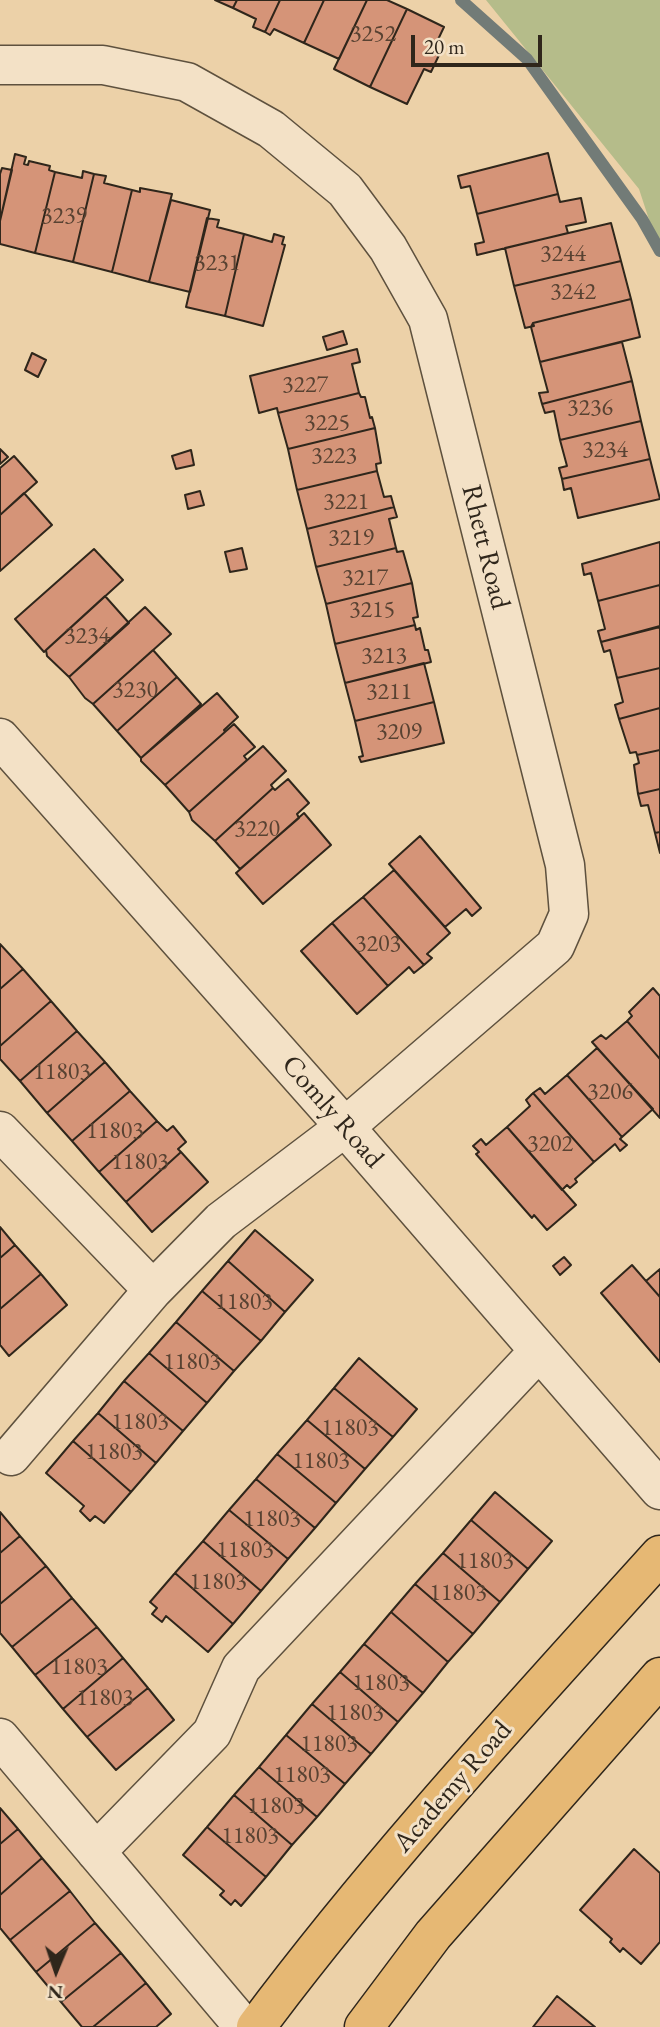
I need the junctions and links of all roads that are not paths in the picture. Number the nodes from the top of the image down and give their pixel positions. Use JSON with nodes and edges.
{"nodes":[{"id":1,"x":0,"y":65,"type":"edge"},
{"id":2,"x":0,"y":738,"type":"edge"},
{"id":3,"x":345,"y":1127,"type":"junction"},
{"id":4,"x":0,"y":1131,"type":"edge"},
{"id":5,"x":153,"y":1290,"type":"junction"},
{"id":6,"x":539,"y":1351,"type":"junction"},
{"id":7,"x":11,"y":1456,"type":"dead end"},
{"id":8,"x":660,"y":1490,"type":"edge"},
{"id":9,"x":660,"y":1555,"type":"edge"},
{"id":10,"x":660,"y":1677,"type":"edge"},
{"id":11,"x":0,"y":1738,"type":"edge"},
{"id":12,"x":96,"y":1852,"type":"junction"},
{"id":13,"x":244,"y":2027,"type":"edge"},
{"id":14,"x":256,"y":2027,"type":"edge"},
{"id":15,"x":364,"y":2027,"type":"edge"}],
"edges":[{"from":1,"to":3,"type":"street","name":"Rhett Road"},
{"from":2,"to":3,"type":"street","name":"Comly Road"},
{"from":3,"to":5,"type":"street","name":"Rhett Road"},
{"from":3,"to":6,"type":"street","name":"Comly Road"},
{"from":4,"to":5,"type":"street"},
{"from":5,"to":7,"type":"street","name":"Rhett Road"},
{"from":6,"to":8,"type":"street","name":"Comly Road"},
{"from":6,"to":12,"type":"street"},
{"from":9,"to":14,"type":"main road","name":"Academy Road"},
{"from":10,"to":15,"type":"main road"},
{"from":11,"to":12,"type":"street"},
{"from":12,"to":13,"type":"street"}]}
